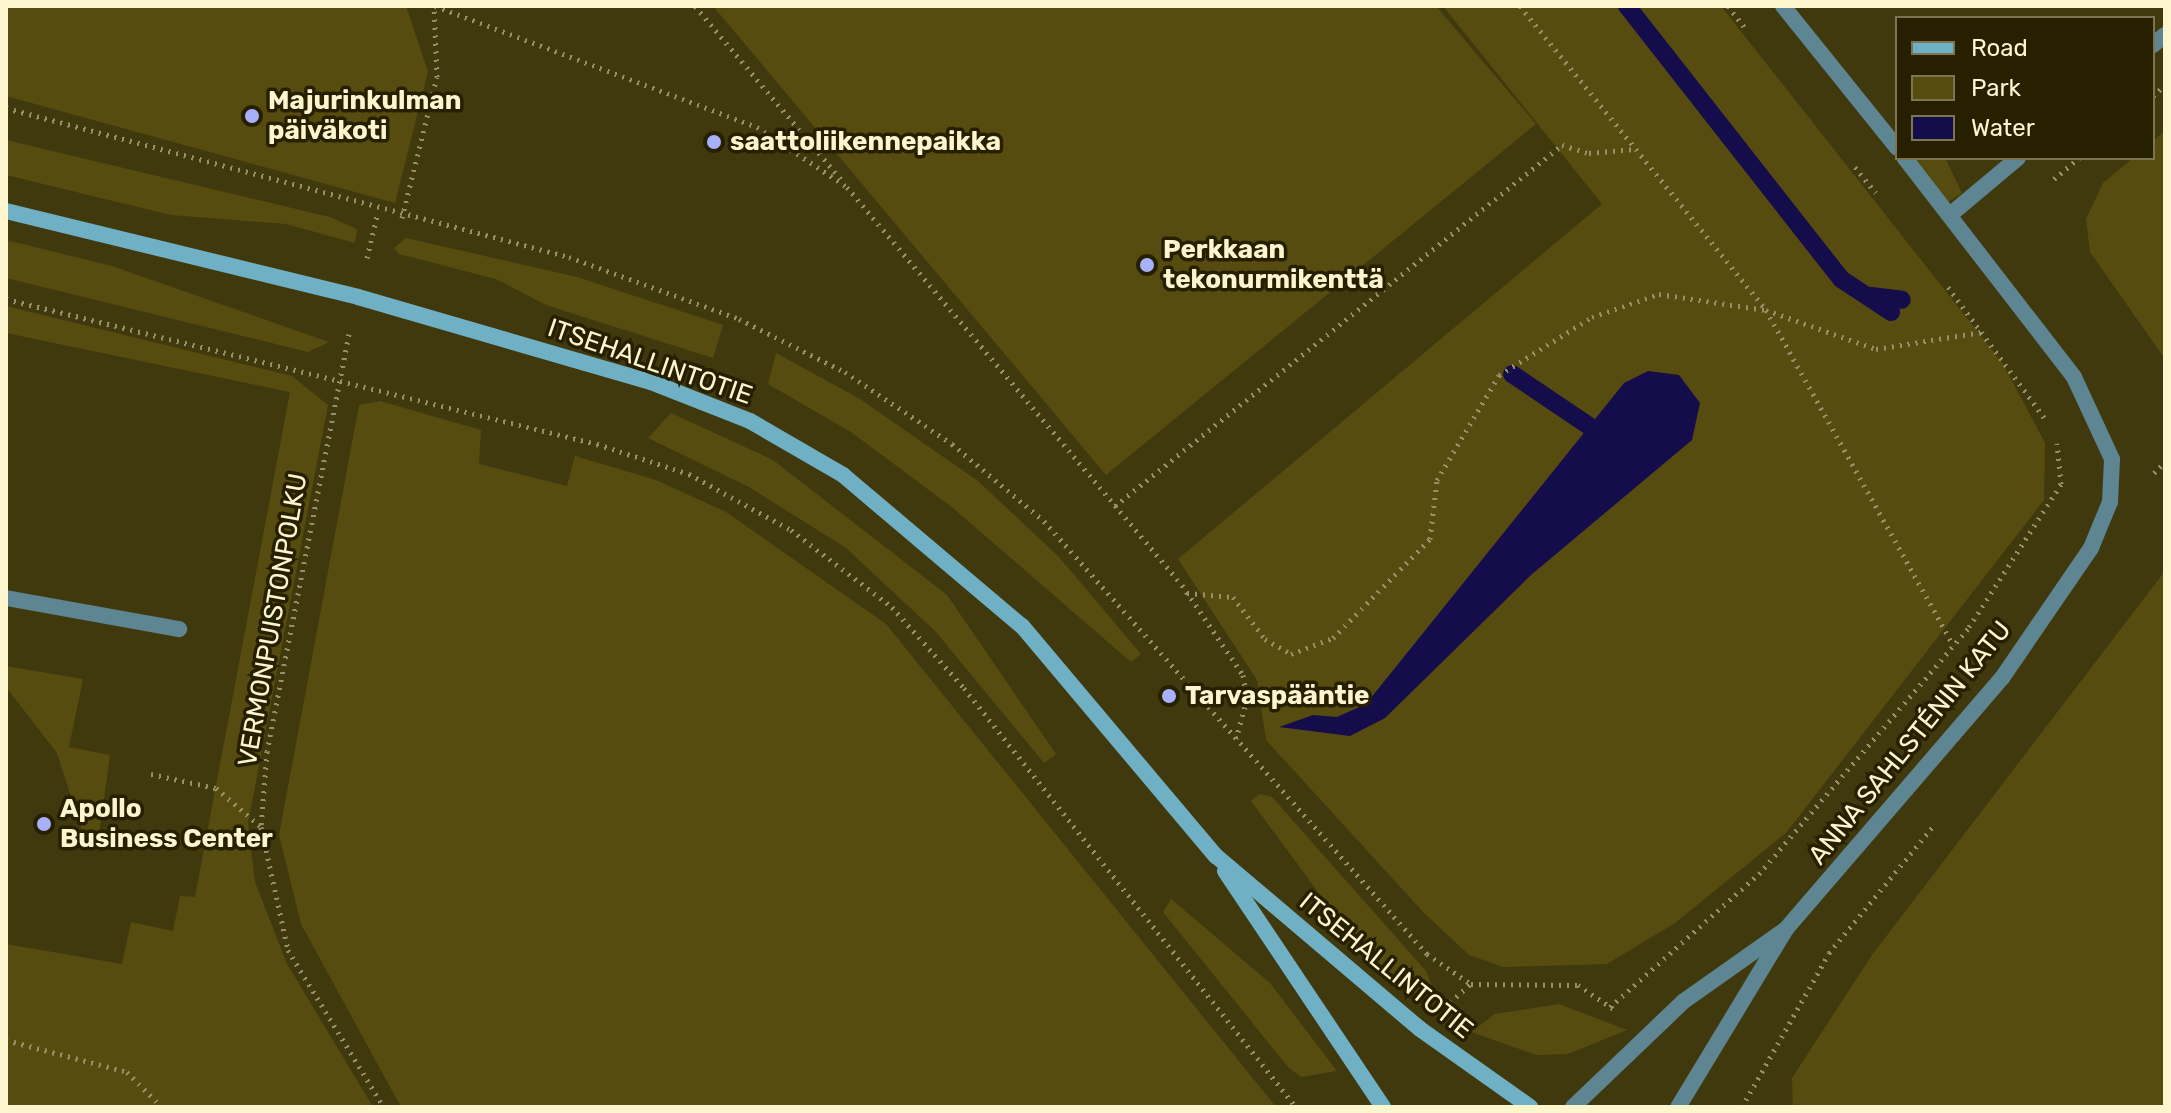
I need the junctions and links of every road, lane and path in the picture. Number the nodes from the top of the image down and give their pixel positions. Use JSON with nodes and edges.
{"nodes":[{"id":1,"x":434,"y":6,"type":"edge"},
{"id":2,"x":695,"y":6,"type":"edge"},
{"id":3,"x":1520,"y":6,"type":"edge"},
{"id":4,"x":1783,"y":6,"type":"edge"},
{"id":5,"x":6,"y":108,"type":"edge"},
{"id":6,"x":1895,"y":146,"type":"edge"},
{"id":7,"x":1635,"y":149,"type":"junction"},
{"id":8,"x":1907,"y":160,"type":"edge"},
{"id":9,"x":2016,"y":160,"type":"edge"},
{"id":10,"x":847,"y":187,"type":"junction"},
{"id":11,"x":6,"y":211,"type":"edge"},
{"id":12,"x":378,"y":212,"type":"junction"},
{"id":13,"x":1951,"y":214,"type":"junction"},
{"id":14,"x":402,"y":218,"type":"junction"},
{"id":15,"x":1940,"y":275,"type":"dead end"},
{"id":16,"x":358,"y":297,"type":"junction"},
{"id":17,"x":6,"y":299,"type":"edge"},
{"id":18,"x":1766,"y":310,"type":"junction"},
{"id":19,"x":1982,"y":332,"type":"junction"},
{"id":20,"x":338,"y":380,"type":"junction"},
{"id":21,"x":2047,"y":421,"type":"dead end"},
{"id":22,"x":2057,"y":434,"type":"dead end"},
{"id":23,"x":1115,"y":506,"type":"junction"},
{"id":24,"x":1187,"y":593,"type":"junction"},
{"id":25,"x":6,"y":598,"type":"edge"},
{"id":26,"x":179,"y":629,"type":"dead end"},
{"id":27,"x":1953,"y":645,"type":"junction"},
{"id":28,"x":1236,"y":740,"type":"junction"},
{"id":29,"x":151,"y":774,"type":"dead end"},
{"id":30,"x":261,"y":827,"type":"junction"},
{"id":31,"x":1216,"y":856,"type":"junction"},
{"id":32,"x":1786,"y":929,"type":"junction"},
{"id":33,"x":1610,"y":1007,"type":"junction"},
{"id":34,"x":1650,"y":1034,"type":"junction"},
{"id":35,"x":6,"y":1040,"type":"edge"},
{"id":36,"x":162,"y":1107,"type":"edge"},
{"id":37,"x":384,"y":1107,"type":"edge"},
{"id":38,"x":1296,"y":1107,"type":"edge"},
{"id":39,"x":1383,"y":1107,"type":"edge"},
{"id":40,"x":1530,"y":1107,"type":"edge"},
{"id":41,"x":1573,"y":1107,"type":"edge"},
{"id":42,"x":1678,"y":1107,"type":"edge"}],
"edges":[{"from":1,"to":10,"type":"path"},
{"from":1,"to":14,"type":"path"},
{"from":2,"to":10,"type":"path"},
{"from":3,"to":7,"type":"path"},
{"from":4,"to":6,"type":"street"},
{"from":5,"to":12,"type":"path"},
{"from":7,"to":18,"type":"path"},
{"from":7,"to":23,"type":"path"},
{"from":8,"to":13,"type":"street","name":"ANNA SAHLSTÉNIN KATU"},
{"from":9,"to":13,"type":"street"},
{"from":10,"to":23,"type":"path"},
{"from":11,"to":16,"type":"main road","name":"ITSEHALLINTOTIE"},
{"from":12,"to":14,"type":"path"},
{"from":12,"to":16,"type":"path","name":"VERMONPUISTONPOLKU"},
{"from":13,"to":32,"type":"street","name":"ANNA SAHLSTÉNIN KATU"},
{"from":14,"to":28,"type":"path"},
{"from":15,"to":19,"type":"path"},
{"from":16,"to":20,"type":"path","name":"VERMONPUISTONPOLKU"},
{"from":16,"to":31,"type":"main road","name":"ITSEHALLINTOTIE"},
{"from":17,"to":20,"type":"path"},
{"from":18,"to":19,"type":"path"},
{"from":18,"to":24,"type":"path"},
{"from":18,"to":27,"type":"path"},
{"from":19,"to":21,"type":"path"},
{"from":20,"to":30,"type":"path","name":"VERMONPUISTONPOLKU"},
{"from":20,"to":38,"type":"path"},
{"from":22,"to":27,"type":"path"},
{"from":23,"to":24,"type":"path"},
{"from":24,"to":28,"type":"path"},
{"from":25,"to":26,"type":"street"},
{"from":27,"to":33,"type":"path"},
{"from":28,"to":33,"type":"path"},
{"from":29,"to":30,"type":"path"},
{"from":30,"to":37,"type":"path","name":"VERMONPUISTONPOLKU"},
{"from":31,"to":39,"type":"main road","name":"ITSEHALLINTOTIE"},
{"from":31,"to":40,"type":"main road","name":"ITSEHALLINTOTIE"},
{"from":32,"to":34,"type":"street","name":"ANNA SAHLSTÉNIN KATU"},
{"from":32,"to":42,"type":"street","name":"ANNA SAHLSTÉNIN KATU"},
{"from":33,"to":34,"type":"path"},
{"from":34,"to":41,"type":"street","name":"ANNA SAHLSTÉNIN KATU"},
{"from":35,"to":36,"type":"path"}]}
